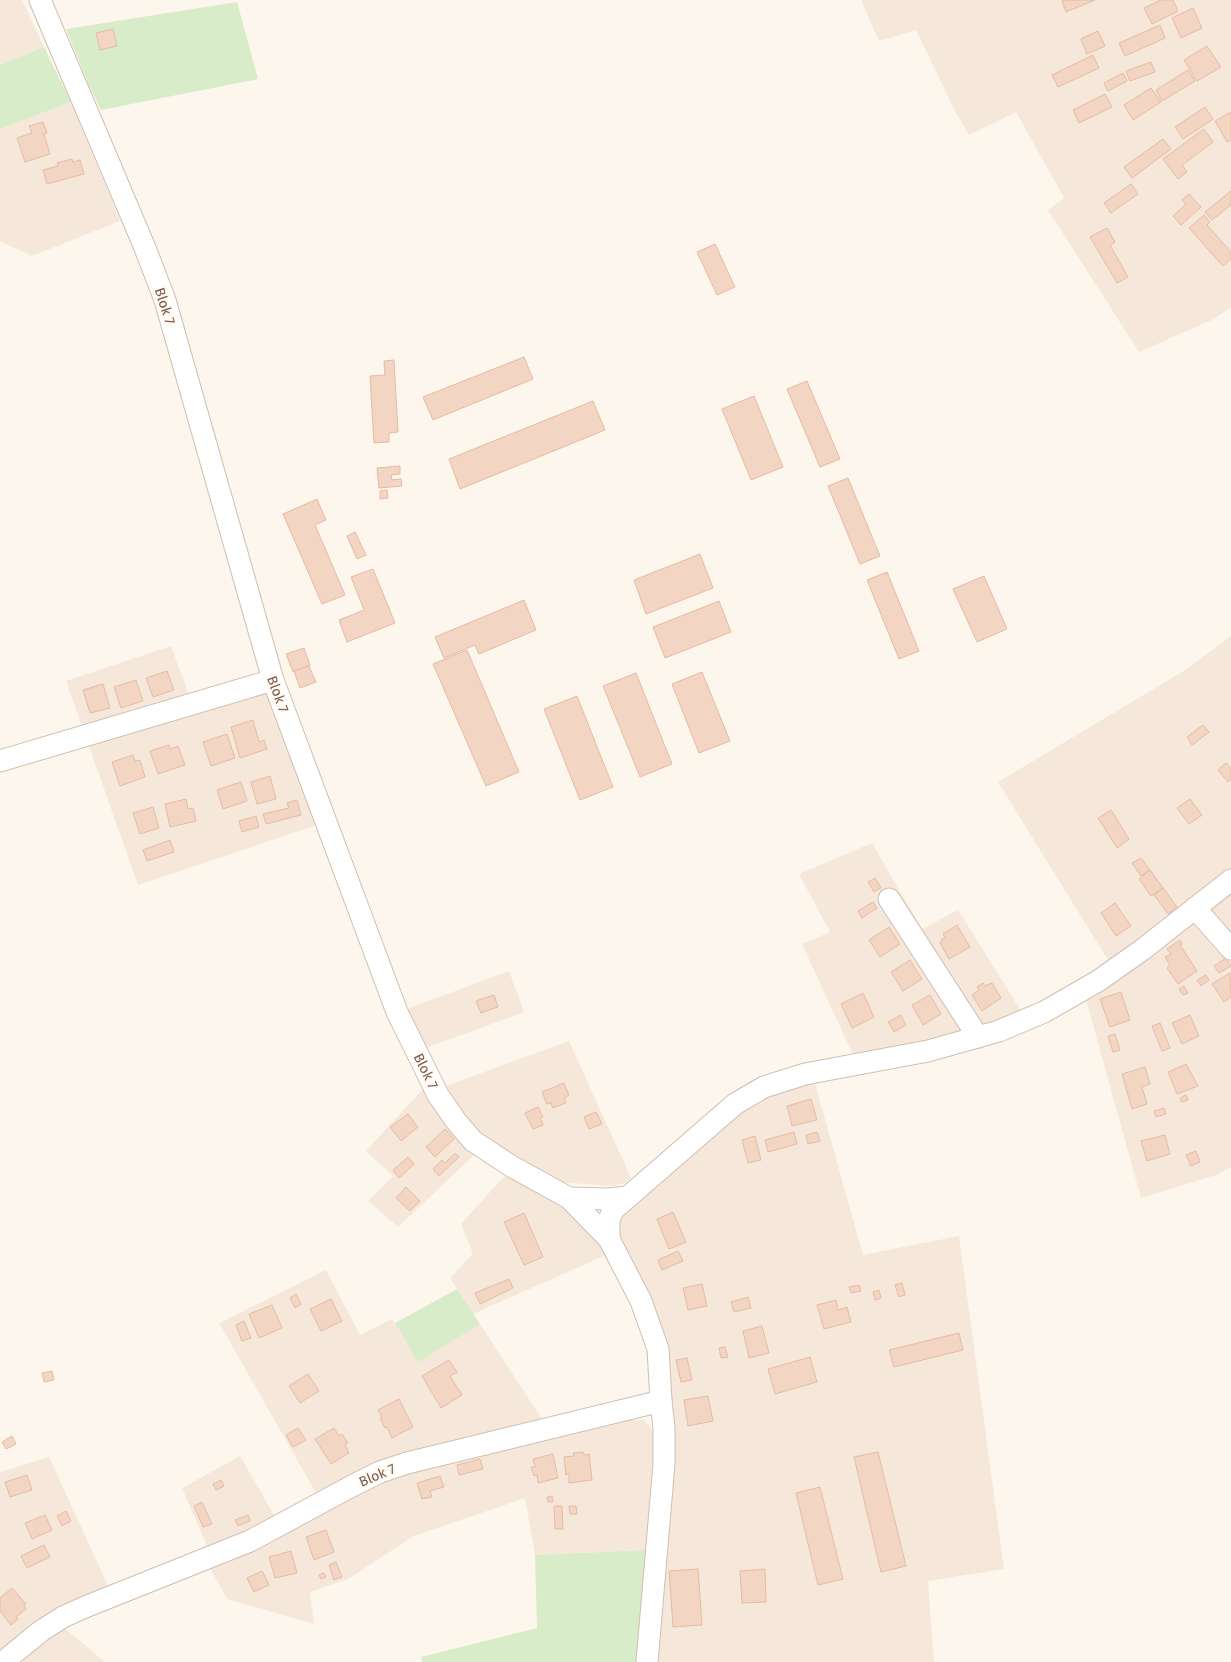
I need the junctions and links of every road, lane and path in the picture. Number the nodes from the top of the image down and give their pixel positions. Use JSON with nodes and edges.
{"nodes":[{"id":1,"x":40,"y":0,"type":"edge"},
{"id":2,"x":273,"y":680,"type":"junction"},
{"id":3,"x":0,"y":761,"type":"edge"},
{"id":4,"x":1231,"y":880,"type":"edge"},
{"id":5,"x":889,"y":899,"type":"dead end"},
{"id":6,"x":1195,"y":908,"type":"junction"},
{"id":7,"x":1231,"y":948,"type":"edge"},
{"id":8,"x":978,"y":1037,"type":"junction"},
{"id":9,"x":627,"y":1197,"type":"junction"},
{"id":10,"x":569,"y":1198,"type":"junction"},
{"id":11,"x":609,"y":1239,"type":"junction"},
{"id":12,"x":661,"y":1401,"type":"junction"},
{"id":13,"x":3,"y":1662,"type":"edge"},
{"id":14,"x":647,"y":1662,"type":"edge"}],
"edges":[{"from":1,"to":2,"type":"street","name":"Blok 7"},
{"from":2,"to":3,"type":"street"},
{"from":2,"to":10,"type":"street","name":"Blok 7"},
{"from":4,"to":6,"type":"street"},
{"from":5,"to":8,"type":"street"},
{"from":6,"to":7,"type":"street"},
{"from":6,"to":8,"type":"street"},
{"from":8,"to":9,"type":"street"},
{"from":9,"to":10,"type":"street"},
{"from":9,"to":11,"type":"street"},
{"from":10,"to":11,"type":"street","name":"Blok 7"},
{"from":11,"to":12,"type":"street","name":"Blok 7"},
{"from":12,"to":13,"type":"street","name":"Blok 7"},
{"from":12,"to":14,"type":"street"}]}
